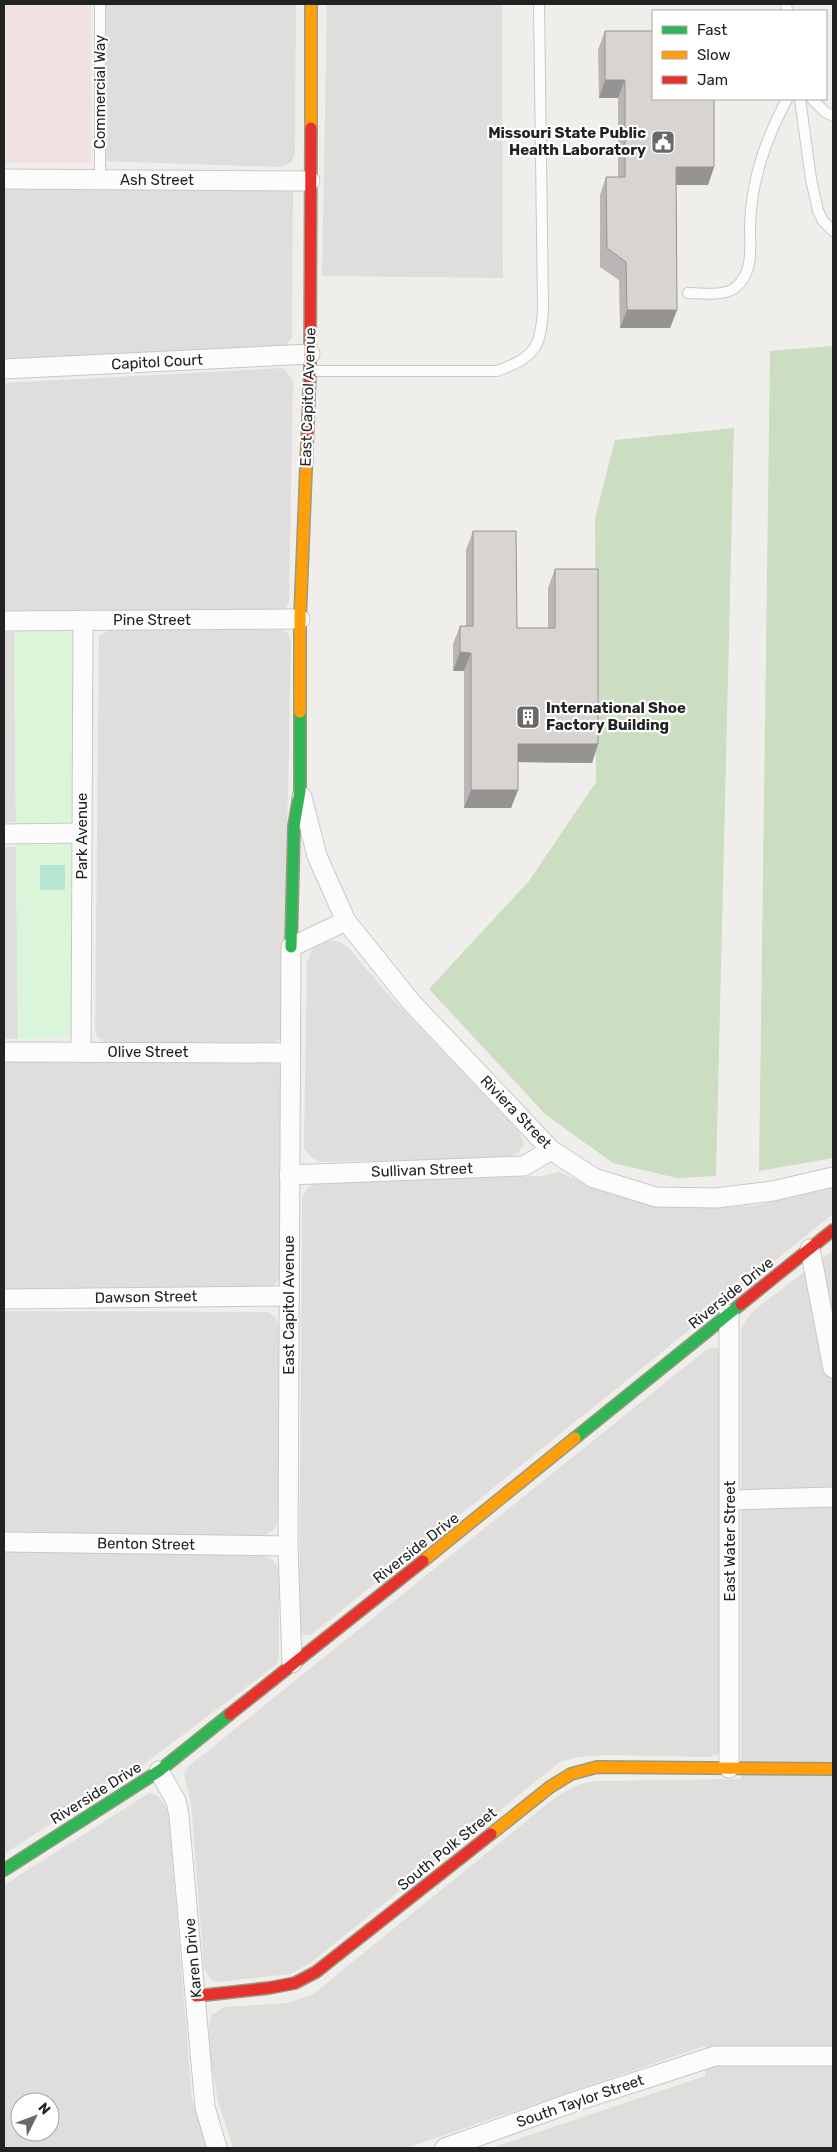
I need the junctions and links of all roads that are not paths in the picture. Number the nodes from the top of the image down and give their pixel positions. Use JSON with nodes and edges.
{"nodes":[{"id":1,"x":100,"y":4,"type":"edge"},
{"id":2,"x":311,"y":4,"type":"edge"},
{"id":3,"x":539,"y":4,"type":"edge"},
{"id":4,"x":787,"y":100,"type":"edge"},
{"id":5,"x":800,"y":100,"type":"edge"},
{"id":6,"x":813,"y":100,"type":"edge"},
{"id":7,"x":833,"y":116,"type":"edge"},
{"id":8,"x":4,"y":179,"type":"edge"},
{"id":9,"x":100,"y":179,"type":"junction"},
{"id":10,"x":310,"y":181,"type":"junction"},
{"id":11,"x":833,"y":231,"type":"edge"},
{"id":12,"x":688,"y":293,"type":"dead end"},
{"id":13,"x":310,"y":363,"type":"junction"},
{"id":14,"x":4,"y":369,"type":"edge"},
{"id":15,"x":300,"y":619,"type":"junction"},
{"id":16,"x":83,"y":620,"type":"junction"},
{"id":17,"x":4,"y":621,"type":"edge"},
{"id":18,"x":300,"y":791,"type":"junction"},
{"id":19,"x":82,"y":833,"type":"junction"},
{"id":20,"x":4,"y":834,"type":"edge"},
{"id":21,"x":346,"y":921,"type":"junction"},
{"id":22,"x":290,"y":947,"type":"junction"},
{"id":23,"x":4,"y":1052,"type":"edge"},
{"id":24,"x":81,"y":1052,"type":"junction"},
{"id":25,"x":291,"y":1053,"type":"junction"},
{"id":26,"x":551,"y":1150,"type":"junction"},
{"id":27,"x":290,"y":1176,"type":"junction"},
{"id":28,"x":833,"y":1177,"type":"edge"},
{"id":29,"x":833,"y":1230,"type":"edge"},
{"id":30,"x":810,"y":1249,"type":"junction"},
{"id":31,"x":289,"y":1296,"type":"junction"},
{"id":32,"x":4,"y":1298,"type":"edge"},
{"id":33,"x":729,"y":1314,"type":"junction"},
{"id":34,"x":833,"y":1368,"type":"edge"},
{"id":35,"x":833,"y":1497,"type":"edge"},
{"id":36,"x":730,"y":1500,"type":"junction"},
{"id":37,"x":4,"y":1542,"type":"edge"},
{"id":38,"x":288,"y":1546,"type":"junction"},
{"id":39,"x":292,"y":1663,"type":"junction"},
{"id":40,"x":729,"y":1768,"type":"junction"},
{"id":41,"x":833,"y":1769,"type":"edge"},
{"id":42,"x":159,"y":1772,"type":"junction"},
{"id":43,"x":4,"y":1870,"type":"edge"},
{"id":44,"x":196,"y":1996,"type":"junction"},
{"id":45,"x":833,"y":2056,"type":"edge"},
{"id":46,"x":217,"y":2148,"type":"edge"},
{"id":47,"x":445,"y":2148,"type":"edge"}],
"edges":[{"from":1,"to":9,"type":"lane","name":"Commercial Way"},
{"from":2,"to":10,"type":"street","name":"East Capitol Avenue"},
{"from":3,"to":13,"type":"lane"},
{"from":4,"to":12,"type":"lane"},
{"from":5,"to":11,"type":"lane"},
{"from":6,"to":7,"type":"lane"},
{"from":8,"to":9,"type":"street","name":"Ash Street"},
{"from":9,"to":10,"type":"street","name":"Ash Street"},
{"from":10,"to":13,"type":"street","name":"East Capitol Avenue"},
{"from":13,"to":14,"type":"street","name":"Capitol Court"},
{"from":13,"to":15,"type":"street","name":"East Capitol Avenue"},
{"from":15,"to":16,"type":"street","name":"Pine Street"},
{"from":15,"to":18,"type":"street","name":"East Capitol Avenue"},
{"from":16,"to":17,"type":"street","name":"Pine Street"},
{"from":16,"to":19,"type":"street","name":"Park Avenue"},
{"from":18,"to":21,"type":"street","name":"East Capitol Avenue"},
{"from":18,"to":22,"type":"street","name":"East Capitol Avenue"},
{"from":19,"to":20,"type":"street"},
{"from":19,"to":24,"type":"street","name":"Park Avenue"},
{"from":21,"to":22,"type":"street"},
{"from":21,"to":26,"type":"street","name":"Riviera Street"},
{"from":22,"to":25,"type":"street","name":"East Capitol Avenue"},
{"from":23,"to":24,"type":"street","name":"Olive Street"},
{"from":24,"to":25,"type":"street","name":"Olive Street"},
{"from":25,"to":27,"type":"street","name":"East Capitol Avenue"},
{"from":26,"to":27,"type":"street","name":"Sullivan Street"},
{"from":26,"to":28,"type":"street","name":"Riviera Street"},
{"from":27,"to":31,"type":"street","name":"East Capitol Avenue"},
{"from":29,"to":30,"type":"street","name":"Riverside Drive"},
{"from":30,"to":33,"type":"street","name":"Riverside Drive"},
{"from":30,"to":34,"type":"street"},
{"from":31,"to":32,"type":"street","name":"Dawson Street"},
{"from":31,"to":38,"type":"street","name":"East Capitol Avenue"},
{"from":33,"to":36,"type":"street","name":"East Water Street"},
{"from":33,"to":39,"type":"street","name":"Riverside Drive"},
{"from":35,"to":36,"type":"street"},
{"from":36,"to":40,"type":"street","name":"East Water Street"},
{"from":37,"to":38,"type":"street","name":"Benton Street"},
{"from":38,"to":39,"type":"street","name":"East Capitol Avenue"},
{"from":39,"to":42,"type":"street","name":"Riverside Drive"},
{"from":40,"to":41,"type":"street","name":"South Polk Street"},
{"from":40,"to":44,"type":"street","name":"South Polk Street"},
{"from":42,"to":43,"type":"street","name":"Riverside Drive"},
{"from":42,"to":44,"type":"street","name":"Karen Drive"},
{"from":44,"to":46,"type":"street","name":"Karen Drive"},
{"from":45,"to":47,"type":"street","name":"South Taylor Street"}]}
